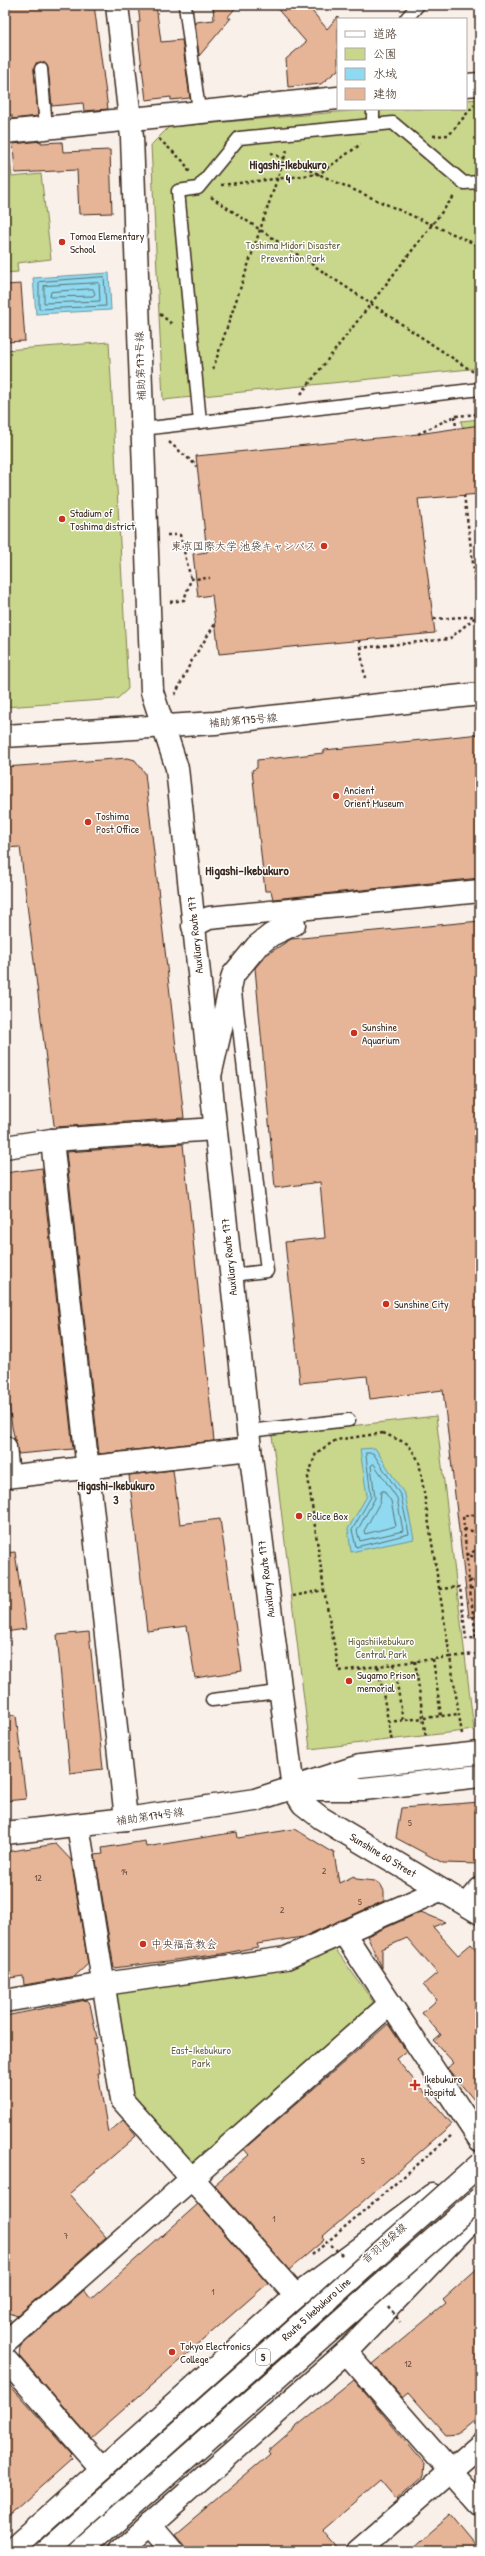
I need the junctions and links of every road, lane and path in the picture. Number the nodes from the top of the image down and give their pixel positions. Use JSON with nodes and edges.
{"nodes":[{"id":1,"x":117,"y":5,"type":"edge"},
{"id":2,"x":186,"y":5,"type":"edge"},
{"id":3,"x":418,"y":5,"type":"edge"},
{"id":4,"x":407,"y":18,"type":"edge"},
{"id":5,"x":40,"y":69,"type":"dead end"},
{"id":6,"x":480,"y":84,"type":"edge"},
{"id":7,"x":467,"y":85,"type":"edge"},
{"id":8,"x":337,"y":98,"type":"edge"},
{"id":9,"x":480,"y":99,"type":"edge"},
{"id":10,"x":373,"y":110,"type":"edge"},
{"id":11,"x":199,"y":111,"type":"junction"},
{"id":12,"x":131,"y":118,"type":"junction"},
{"id":13,"x":373,"y":124,"type":"junction"},
{"id":14,"x":46,"y":127,"type":"junction"},
{"id":15,"x":5,"y":132,"type":"edge"},
{"id":16,"x":294,"y":133,"type":"junction"},
{"id":17,"x":156,"y":136,"type":"dead end"},
{"id":18,"x":409,"y":136,"type":"junction"},
{"id":19,"x":239,"y":138,"type":"junction"},
{"id":20,"x":366,"y":140,"type":"dead end"},
{"id":21,"x":284,"y":159,"type":"junction"},
{"id":22,"x":319,"y":174,"type":"junction"},
{"id":23,"x":278,"y":178,"type":"junction"},
{"id":24,"x":480,"y":182,"type":"edge"},
{"id":25,"x":198,"y":188,"type":"junction"},
{"id":26,"x":432,"y":225,"type":"junction"},
{"id":27,"x":260,"y":229,"type":"junction"},
{"id":28,"x":480,"y":246,"type":"edge"},
{"id":29,"x":371,"y":303,"type":"junction"},
{"id":30,"x":211,"y":372,"type":"dead end"},
{"id":31,"x":480,"y":377,"type":"edge"},
{"id":32,"x":480,"y":389,"type":"edge"},
{"id":33,"x":297,"y":399,"type":"dead end"},
{"id":34,"x":480,"y":414,"type":"edge"},
{"id":35,"x":455,"y":416,"type":"junction"},
{"id":36,"x":200,"y":422,"type":"junction"},
{"id":37,"x":456,"y":428,"type":"dead end"},
{"id":38,"x":142,"y":429,"type":"junction"},
{"id":39,"x":418,"y":434,"type":"dead end"},
{"id":40,"x":176,"y":449,"type":"dead end"},
{"id":41,"x":197,"y":466,"type":"dead end"},
{"id":42,"x":464,"y":495,"type":"dead end"},
{"id":43,"x":163,"y":535,"type":"dead end"},
{"id":44,"x":210,"y":578,"type":"dead end"},
{"id":45,"x":191,"y":579,"type":"junction"},
{"id":46,"x":165,"y":602,"type":"dead end"},
{"id":47,"x":479,"y":616,"type":"edge"},
{"id":48,"x":434,"y":619,"type":"dead end"},
{"id":49,"x":216,"y":624,"type":"dead end"},
{"id":50,"x":359,"y":640,"type":"dead end"},
{"id":51,"x":360,"y":648,"type":"junction"},
{"id":52,"x":365,"y":678,"type":"dead end"},
{"id":53,"x":480,"y":694,"type":"edge"},
{"id":54,"x":174,"y":696,"type":"dead end"},
{"id":55,"x":163,"y":726,"type":"junction"},
{"id":56,"x":5,"y":736,"type":"edge"},
{"id":57,"x":480,"y":891,"type":"edge"},
{"id":58,"x":480,"y":905,"type":"edge"},
{"id":59,"x":294,"y":924,"type":"junction"},
{"id":60,"x":194,"y":926,"type":"junction"},
{"id":61,"x":233,"y":975,"type":"junction"},
{"id":62,"x":210,"y":1076,"type":"junction"},
{"id":63,"x":215,"y":1129,"type":"junction"},
{"id":64,"x":52,"y":1140,"type":"junction"},
{"id":65,"x":5,"y":1147,"type":"edge"},
{"id":66,"x":231,"y":1275,"type":"junction"},
{"id":67,"x":349,"y":1420,"type":"dead end"},
{"id":68,"x":249,"y":1440,"type":"junction"},
{"id":69,"x":5,"y":1447,"type":"edge"},
{"id":70,"x":87,"y":1468,"type":"junction"},
{"id":71,"x":7,"y":1477,"type":"edge"},
{"id":72,"x":480,"y":1514,"type":"edge"},
{"id":73,"x":464,"y":1529,"type":"junction"},
{"id":74,"x":480,"y":1532,"type":"edge"},
{"id":75,"x":480,"y":1548,"type":"edge"},
{"id":76,"x":467,"y":1555,"type":"junction"},
{"id":77,"x":480,"y":1558,"type":"edge"},
{"id":78,"x":480,"y":1576,"type":"edge"},
{"id":79,"x":480,"y":1581,"type":"edge"},
{"id":80,"x":469,"y":1582,"type":"junction"},
{"id":81,"x":470,"y":1588,"type":"junction"},
{"id":82,"x":439,"y":1589,"type":"junction"},
{"id":83,"x":324,"y":1590,"type":"junction"},
{"id":84,"x":480,"y":1590,"type":"edge"},
{"id":85,"x":293,"y":1596,"type":"dead end"},
{"id":86,"x":480,"y":1609,"type":"edge"},
{"id":87,"x":473,"y":1612,"type":"junction"},
{"id":88,"x":480,"y":1614,"type":"edge"},
{"id":89,"x":480,"y":1636,"type":"edge"},
{"id":90,"x":476,"y":1637,"type":"junction"},
{"id":91,"x":475,"y":1654,"type":"dead end"},
{"id":92,"x":450,"y":1657,"type":"junction"},
{"id":93,"x":433,"y":1659,"type":"junction"},
{"id":94,"x":415,"y":1661,"type":"junction"},
{"id":95,"x":394,"y":1664,"type":"junction"},
{"id":96,"x":378,"y":1666,"type":"junction"},
{"id":97,"x":279,"y":1692,"type":"junction"},
{"id":98,"x":212,"y":1700,"type":"dead end"},
{"id":99,"x":459,"y":1714,"type":"junction"},
{"id":100,"x":441,"y":1716,"type":"junction"},
{"id":101,"x":423,"y":1718,"type":"junction"},
{"id":102,"x":403,"y":1720,"type":"junction"},
{"id":103,"x":388,"y":1722,"type":"junction"},
{"id":104,"x":463,"y":1736,"type":"dead end"},
{"id":105,"x":426,"y":1741,"type":"dead end"},
{"id":106,"x":392,"y":1746,"type":"dead end"},
{"id":107,"x":480,"y":1753,"type":"edge"},
{"id":108,"x":480,"y":1776,"type":"edge"},
{"id":109,"x":293,"y":1790,"type":"junction"},
{"id":110,"x":126,"y":1819,"type":"junction"},
{"id":111,"x":78,"y":1825,"type":"junction"},
{"id":112,"x":5,"y":1833,"type":"edge"},
{"id":113,"x":440,"y":1890,"type":"junction"},
{"id":114,"x":476,"y":1902,"type":"edge"},
{"id":115,"x":344,"y":1932,"type":"junction"},
{"id":116,"x":104,"y":1984,"type":"junction"},
{"id":117,"x":5,"y":2001,"type":"edge"},
{"id":118,"x":390,"y":2004,"type":"junction"},
{"id":119,"x":454,"y":2133,"type":"dead end"},
{"id":120,"x":480,"y":2140,"type":"edge"},
{"id":121,"x":478,"y":2163,"type":"edge"},
{"id":122,"x":191,"y":2178,"type":"junction"},
{"id":123,"x":480,"y":2198,"type":"edge"},
{"id":124,"x":480,"y":2209,"type":"edge"},
{"id":125,"x":480,"y":2213,"type":"edge"},
{"id":126,"x":414,"y":2256,"type":"junction"},
{"id":127,"x":308,"y":2259,"type":"dead end"},
{"id":128,"x":477,"y":2260,"type":"dead end"},
{"id":129,"x":480,"y":2263,"type":"edge"},
{"id":130,"x":296,"y":2296,"type":"junction"},
{"id":131,"x":5,"y":2343,"type":"edge"},
{"id":132,"x":346,"y":2352,"type":"junction"},
{"id":133,"x":5,"y":2359,"type":"edge"},
{"id":134,"x":480,"y":2445,"type":"edge"},
{"id":135,"x":102,"y":2469,"type":"junction"},
{"id":136,"x":127,"y":2470,"type":"dead end"},
{"id":137,"x":450,"y":2471,"type":"junction"},
{"id":138,"x":150,"y":2496,"type":"dead end"},
{"id":139,"x":480,"y":2505,"type":"edge"},
{"id":140,"x":150,"y":2524,"type":"junction"},
{"id":141,"x":10,"y":2551,"type":"edge"},
{"id":142,"x":46,"y":2551,"type":"edge"},
{"id":143,"x":81,"y":2551,"type":"edge"},
{"id":144,"x":120,"y":2551,"type":"edge"},
{"id":145,"x":173,"y":2551,"type":"edge"},
{"id":146,"x":358,"y":2551,"type":"edge"}],
"edges":[{"from":1,"to":12,"type":"main road","name":"補助第177号線"},
{"from":2,"to":11,"type":"lane"},
{"from":3,"to":4,"type":"lane"},
{"from":5,"to":14,"type":"lane"},
{"from":6,"to":7,"type":"main road"},
{"from":8,"to":11,"type":"main road"},
{"from":9,"to":18,"type":"path"},
{"from":10,"to":13,"type":"lane"},
{"from":11,"to":12,"type":"main road"},
{"from":12,"to":14,"type":"main road"},
{"from":12,"to":38,"type":"main road","name":"補助第177号線"},
{"from":13,"to":16,"type":"lane"},
{"from":13,"to":18,"type":"lane"},
{"from":14,"to":15,"type":"main road"},
{"from":16,"to":19,"type":"lane"},
{"from":16,"to":21,"type":"path"},
{"from":17,"to":25,"type":"path"},
{"from":18,"to":24,"type":"lane"},
{"from":19,"to":21,"type":"path"},
{"from":19,"to":25,"type":"lane"},
{"from":20,"to":22,"type":"path"},
{"from":21,"to":22,"type":"path"},
{"from":21,"to":23,"type":"path"},
{"from":22,"to":23,"type":"path"},
{"from":22,"to":26,"type":"path"},
{"from":23,"to":25,"type":"path"},
{"from":23,"to":27,"type":"path"},
{"from":25,"to":27,"type":"path"},
{"from":25,"to":36,"type":"lane"},
{"from":26,"to":28,"type":"path"},
{"from":26,"to":29,"type":"path"},
{"from":27,"to":29,"type":"path"},
{"from":27,"to":30,"type":"path"},
{"from":29,"to":31,"type":"path"},
{"from":29,"to":33,"type":"path"},
{"from":32,"to":36,"type":"lane"},
{"from":34,"to":35,"type":"path"},
{"from":35,"to":37,"type":"path"},
{"from":35,"to":39,"type":"path"},
{"from":36,"to":38,"type":"lane"},
{"from":38,"to":55,"type":"main road","name":"補助第177号線"},
{"from":40,"to":41,"type":"path"},
{"from":42,"to":47,"type":"path"},
{"from":43,"to":45,"type":"path"},
{"from":44,"to":45,"type":"path"},
{"from":45,"to":46,"type":"path"},
{"from":47,"to":48,"type":"path"},
{"from":47,"to":51,"type":"path"},
{"from":49,"to":54,"type":"path"},
{"from":50,"to":51,"type":"path"},
{"from":51,"to":52,"type":"path"},
{"from":53,"to":55,"type":"main road","name":"補助第175号線"},
{"from":55,"to":56,"type":"main road","name":"補助第175号線"},
{"from":55,"to":60,"type":"main road","name":"Auxiliary Route 177"},
{"from":57,"to":60,"type":"main road"},
{"from":58,"to":59,"type":"main road"},
{"from":59,"to":60,"type":"main road"},
{"from":59,"to":61,"type":"main road"},
{"from":60,"to":62,"type":"main road","name":"Auxiliary Route 177"},
{"from":61,"to":62,"type":"main road"},
{"from":61,"to":66,"type":"lane"},
{"from":62,"to":63,"type":"main road","name":"Auxiliary Route 177"},
{"from":63,"to":64,"type":"main road"},
{"from":63,"to":66,"type":"main road","name":"Auxiliary Route 177"},
{"from":64,"to":65,"type":"main road"},
{"from":64,"to":70,"type":"main road"},
{"from":66,"to":68,"type":"main road","name":"Auxiliary Route 177"},
{"from":67,"to":68,"type":"lane"},
{"from":68,"to":70,"type":"main road"},
{"from":68,"to":97,"type":"main road","name":"Auxiliary Route 177"},
{"from":69,"to":71,"type":"main road"},
{"from":70,"to":71,"type":"main road"},
{"from":70,"to":110,"type":"main road"},
{"from":72,"to":73,"type":"path"},
{"from":73,"to":74,"type":"path"},
{"from":73,"to":76,"type":"path"},
{"from":75,"to":76,"type":"path"},
{"from":76,"to":77,"type":"path"},
{"from":76,"to":80,"type":"path"},
{"from":78,"to":80,"type":"path"},
{"from":79,"to":80,"type":"path"},
{"from":80,"to":81,"type":"path"},
{"from":81,"to":84,"type":"path"},
{"from":81,"to":87,"type":"path"},
{"from":82,"to":83,"type":"path"},
{"from":82,"to":90,"type":"path"},
{"from":82,"to":92,"type":"path"},
{"from":83,"to":85,"type":"path"},
{"from":83,"to":96,"type":"path"},
{"from":86,"to":87,"type":"path"},
{"from":87,"to":88,"type":"path"},
{"from":87,"to":90,"type":"path"},
{"from":89,"to":90,"type":"path"},
{"from":91,"to":92,"type":"path"},
{"from":92,"to":93,"type":"path"},
{"from":92,"to":99,"type":"path"},
{"from":93,"to":94,"type":"path"},
{"from":93,"to":100,"type":"path"},
{"from":94,"to":95,"type":"path"},
{"from":94,"to":101,"type":"path"},
{"from":95,"to":96,"type":"path"},
{"from":95,"to":102,"type":"path"},
{"from":96,"to":103,"type":"path"},
{"from":97,"to":98,"type":"lane"},
{"from":97,"to":109,"type":"main road","name":"Auxiliary Route 177"},
{"from":99,"to":100,"type":"path"},
{"from":99,"to":104,"type":"path"},
{"from":100,"to":101,"type":"path"},
{"from":101,"to":102,"type":"path"},
{"from":101,"to":105,"type":"path"},
{"from":102,"to":103,"type":"path"},
{"from":103,"to":106,"type":"path"},
{"from":107,"to":109,"type":"main road","name":"補助第174号線"},
{"from":108,"to":109,"type":"main road","name":"補助第174号線"},
{"from":109,"to":110,"type":"main road","name":"補助第174号線"},
{"from":109,"to":113,"type":"main road","name":"Sunshine 60 Street"},
{"from":110,"to":111,"type":"main road","name":"補助第174号線"},
{"from":111,"to":112,"type":"main road","name":"補助第174号線"},
{"from":111,"to":116,"type":"main road"},
{"from":113,"to":114,"type":"main road","name":"Sunshine 60 Street"},
{"from":113,"to":115,"type":"main road"},
{"from":115,"to":116,"type":"main road"},
{"from":115,"to":118,"type":"main road"},
{"from":116,"to":117,"type":"main road"},
{"from":116,"to":122,"type":"main road"},
{"from":118,"to":120,"type":"main road"},
{"from":118,"to":122,"type":"main road"},
{"from":119,"to":127,"type":"path"},
{"from":121,"to":130,"type":"main road"},
{"from":121,"to":136,"type":"main road","name":"音羽池袋線"},
{"from":121,"to":142,"type":"main road","name":"Route 5 Ikebukuro Line","number":"5","bridge":true},
{"from":122,"to":130,"type":"main road"},
{"from":122,"to":131,"type":"main road"},
{"from":123,"to":126,"type":"main road","number":"5","bridge":true},
{"from":124,"to":138,"type":"main road"},
{"from":125,"to":126,"type":"main road","bridge":true},
{"from":125,"to":132,"type":"main road"},
{"from":126,"to":143,"type":"main road","number":"5","bridge":true},
{"from":128,"to":129,"type":"path"},
{"from":130,"to":135,"type":"main road"},
{"from":132,"to":137,"type":"main road"},
{"from":132,"to":140,"type":"main road"},
{"from":133,"to":135,"type":"main road"},
{"from":134,"to":137,"type":"main road"},
{"from":135,"to":141,"type":"main road"},
{"from":137,"to":139,"type":"main road"},
{"from":137,"to":146,"type":"main road"},
{"from":140,"to":144,"type":"main road"},
{"from":140,"to":145,"type":"main road"}]}
